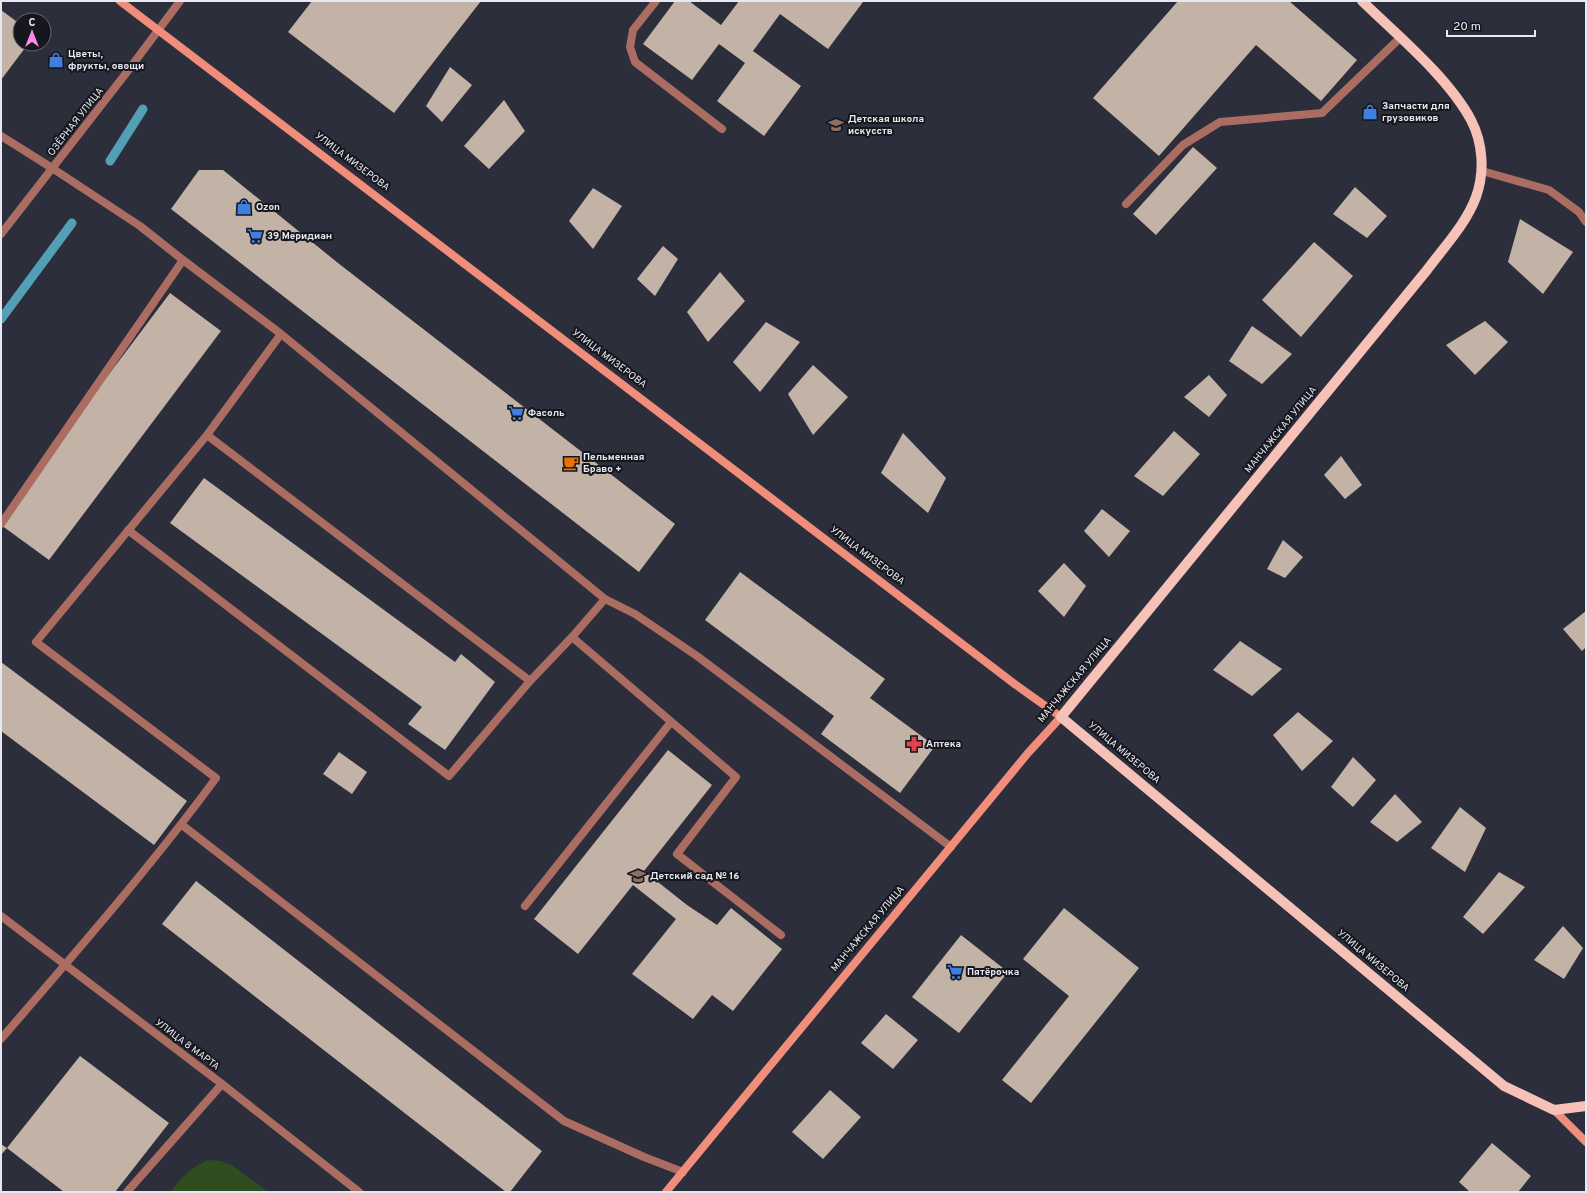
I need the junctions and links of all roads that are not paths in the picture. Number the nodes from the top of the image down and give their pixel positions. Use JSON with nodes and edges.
{"nodes":[{"id":1,"x":120,"y":1,"type":"edge"},
{"id":2,"x":180,"y":1,"type":"edge"},
{"id":3,"x":656,"y":1,"type":"edge"},
{"id":4,"x":1362,"y":1,"type":"edge"},
{"id":5,"x":159,"y":30,"type":"junction"},
{"id":6,"x":1400,"y":38,"type":"junction"},
{"id":7,"x":722,"y":129,"type":"dead end"},
{"id":8,"x":1,"y":136,"type":"edge"},
{"id":9,"x":52,"y":168,"type":"junction"},
{"id":10,"x":1482,"y":171,"type":"junction"},
{"id":11,"x":1126,"y":204,"type":"dead end"},
{"id":12,"x":1586,"y":222,"type":"edge"},
{"id":13,"x":1,"y":234,"type":"edge"},
{"id":14,"x":183,"y":260,"type":"junction"},
{"id":15,"x":281,"y":334,"type":"junction"},
{"id":16,"x":207,"y":435,"type":"junction"},
{"id":17,"x":1,"y":524,"type":"edge"},
{"id":18,"x":128,"y":530,"type":"junction"},
{"id":19,"x":605,"y":599,"type":"junction"},
{"id":20,"x":572,"y":637,"type":"junction"},
{"id":21,"x":530,"y":681,"type":"junction"},
{"id":22,"x":1061,"y":717,"type":"junction"},
{"id":23,"x":671,"y":722,"type":"junction"},
{"id":24,"x":182,"y":825,"type":"junction"},
{"id":25,"x":951,"y":847,"type":"junction"},
{"id":26,"x":525,"y":906,"type":"dead end"},
{"id":27,"x":1,"y":916,"type":"edge"},
{"id":28,"x":781,"y":935,"type":"dead end"},
{"id":29,"x":65,"y":965,"type":"junction"},
{"id":30,"x":1,"y":1039,"type":"edge"},
{"id":31,"x":222,"y":1084,"type":"junction"},
{"id":32,"x":1586,"y":1106,"type":"edge"},
{"id":33,"x":1554,"y":1110,"type":"junction"},
{"id":34,"x":1586,"y":1142,"type":"edge"},
{"id":35,"x":682,"y":1172,"type":"junction"},
{"id":36,"x":127,"y":1192,"type":"edge"},
{"id":37,"x":359,"y":1192,"type":"edge"},
{"id":38,"x":666,"y":1192,"type":"edge"}],
"edges":[{"from":1,"to":5,"type":"main road","name":"УЛИЦА МИЗЕРОВА"},
{"from":2,"to":5,"type":"street","name":"ОЗЁРНАЯ УЛИЦА"},
{"from":3,"to":7,"type":"street"},
{"from":4,"to":6,"type":"main road","name":"МАНЧАЖСКАЯ УЛИЦА"},
{"from":5,"to":9,"type":"street","name":"ОЗЁРНАЯ УЛИЦА"},
{"from":5,"to":22,"type":"main road","name":"УЛИЦА МИЗЕРОВА"},
{"from":6,"to":10,"type":"main road","name":"МАНЧАЖСКАЯ УЛИЦА"},
{"from":6,"to":11,"type":"street"},
{"from":8,"to":9,"type":"street"},
{"from":9,"to":13,"type":"street","name":"ОЗЁРНАЯ УЛИЦА"},
{"from":9,"to":14,"type":"street"},
{"from":10,"to":12,"type":"street"},
{"from":10,"to":22,"type":"main road","name":"МАНЧАЖСКАЯ УЛИЦА"},
{"from":14,"to":15,"type":"street"},
{"from":14,"to":17,"type":"street"},
{"from":15,"to":16,"type":"street"},
{"from":15,"to":19,"type":"street"},
{"from":16,"to":18,"type":"street"},
{"from":16,"to":21,"type":"street"},
{"from":18,"to":21,"type":"street"},
{"from":18,"to":24,"type":"street"},
{"from":19,"to":20,"type":"street"},
{"from":19,"to":25,"type":"street"},
{"from":20,"to":21,"type":"street"},
{"from":20,"to":23,"type":"street"},
{"from":22,"to":25,"type":"main road","name":"МАНЧАЖСКАЯ УЛИЦА"},
{"from":22,"to":33,"type":"main road","name":"УЛИЦА МИЗЕРОВА"},
{"from":23,"to":26,"type":"street"},
{"from":23,"to":28,"type":"street"},
{"from":24,"to":29,"type":"street"},
{"from":24,"to":35,"type":"street"},
{"from":25,"to":35,"type":"main road","name":"МАНЧАЖСКАЯ УЛИЦА"},
{"from":27,"to":29,"type":"street","name":"УЛИЦА 8 МАРТА"},
{"from":29,"to":30,"type":"street"},
{"from":29,"to":31,"type":"street","name":"УЛИЦА 8 МАРТА"},
{"from":31,"to":36,"type":"street"},
{"from":31,"to":37,"type":"street","name":"УЛИЦА 8 МАРТА"},
{"from":32,"to":33,"type":"main road"},
{"from":33,"to":34,"type":"main road","name":"УЛИЦА МИЗЕРОВА"},
{"from":35,"to":38,"type":"main road","name":"МАНЧАЖСКАЯ УЛИЦА"}]}
